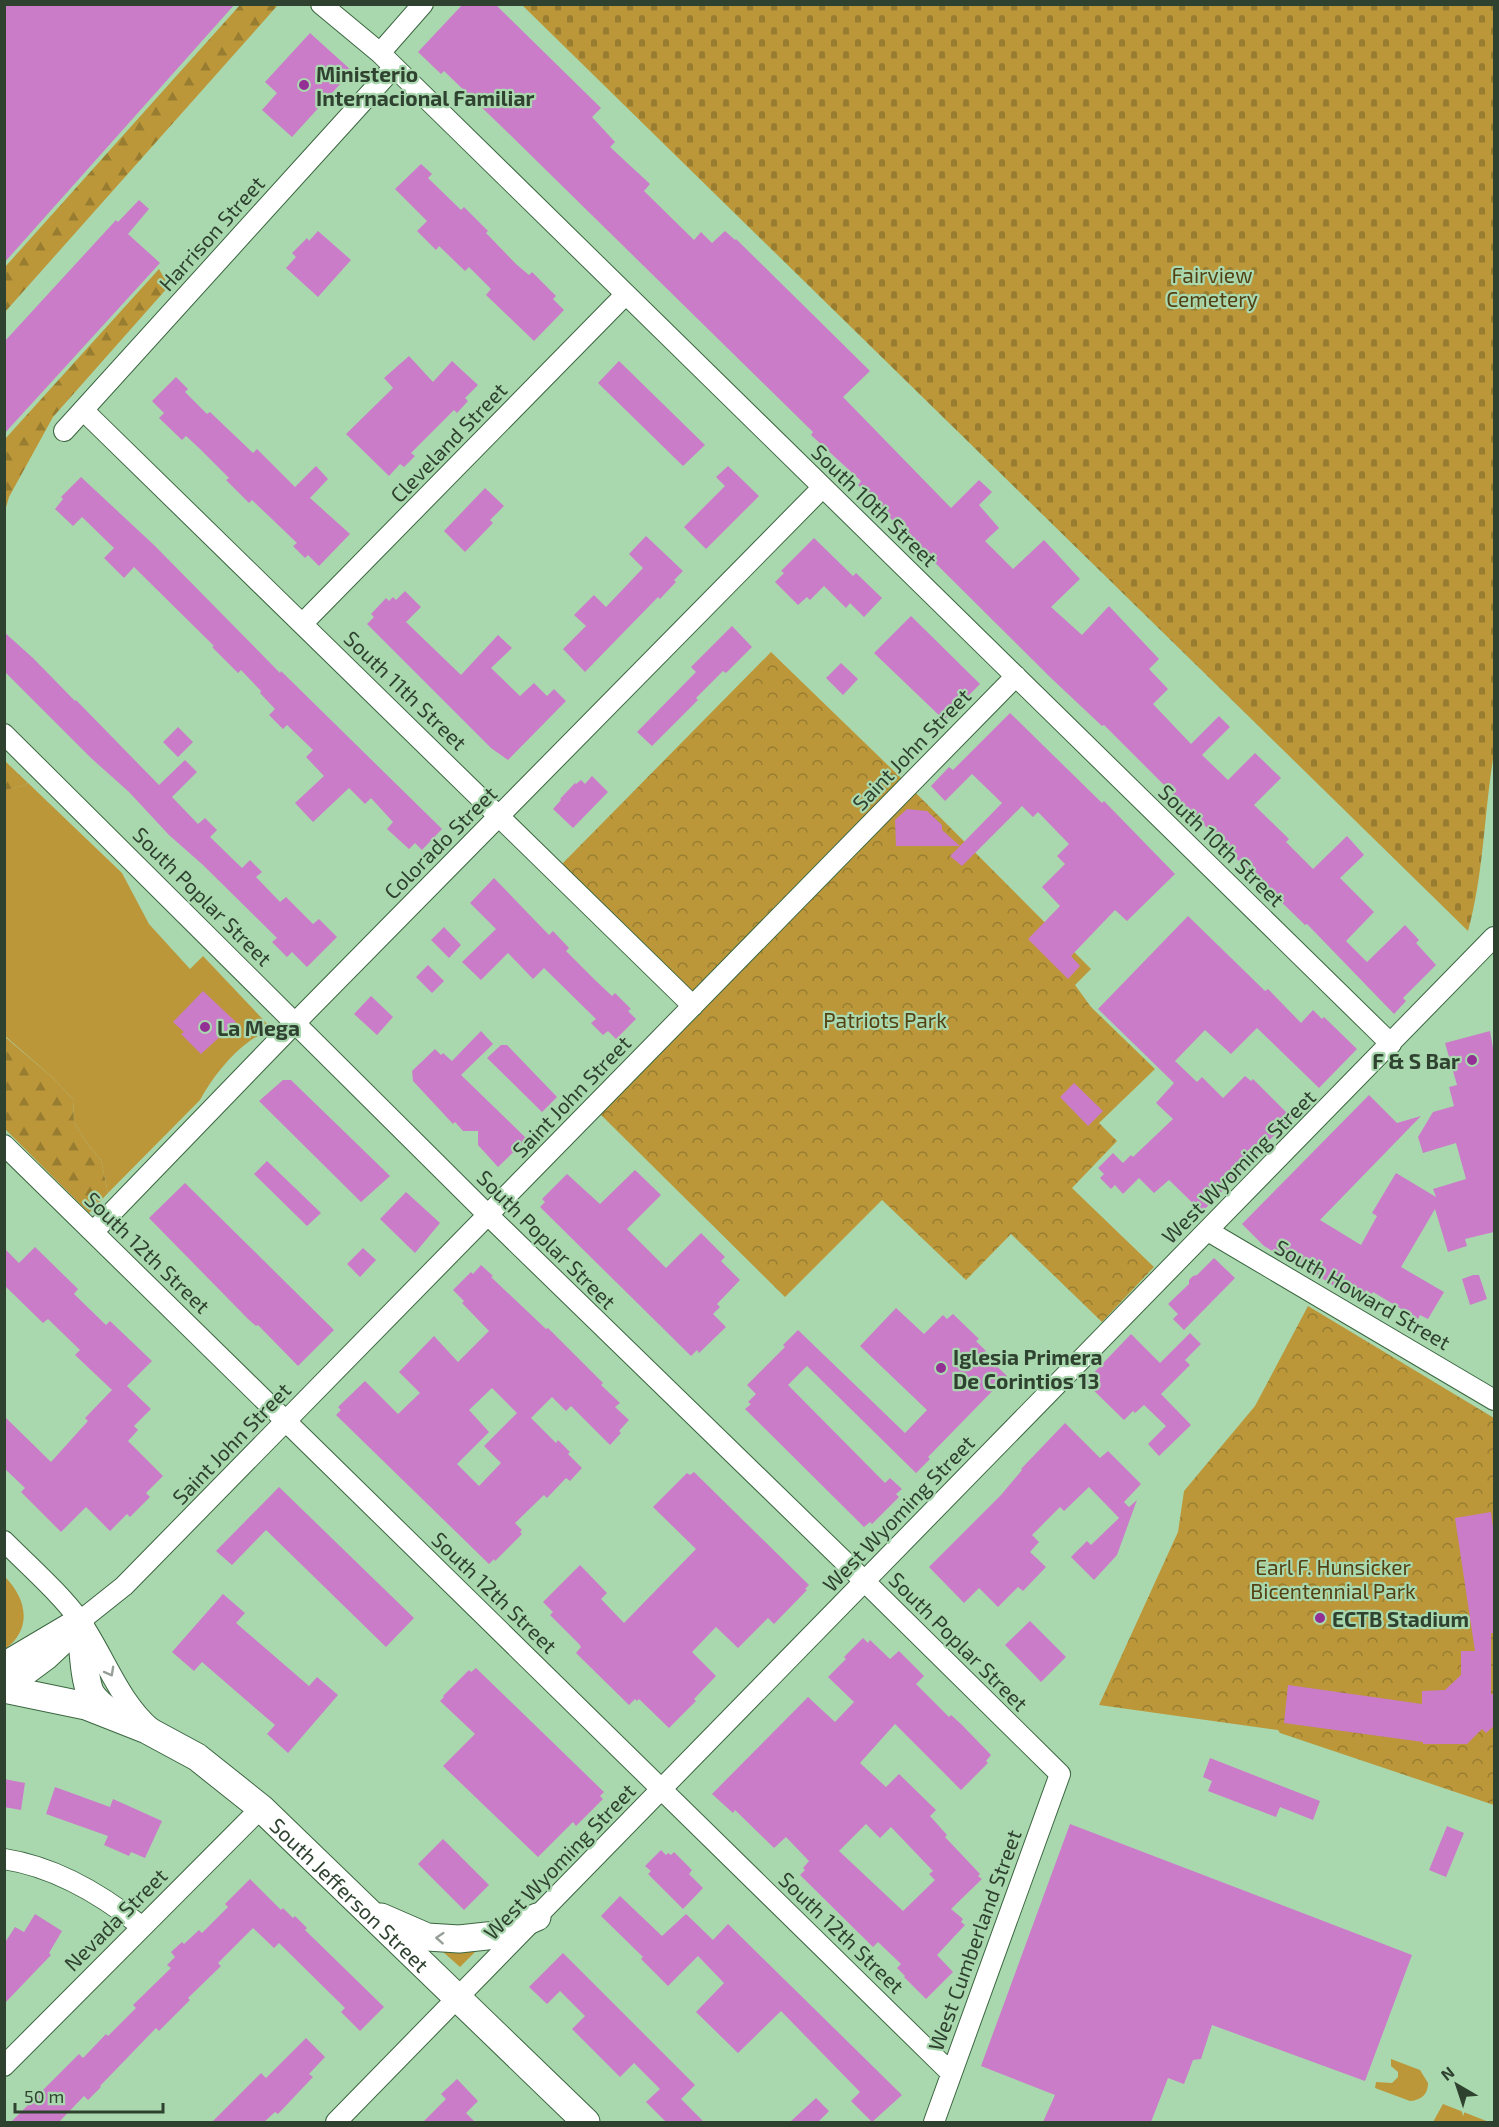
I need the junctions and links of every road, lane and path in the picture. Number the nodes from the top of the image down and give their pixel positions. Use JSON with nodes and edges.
{"nodes":[{"id":1,"x":321,"y":4,"type":"edge"},
{"id":2,"x":423,"y":4,"type":"edge"},
{"id":3,"x":380,"y":52,"type":"junction"},
{"id":4,"x":394,"y":67,"type":"junction"},
{"id":5,"x":626,"y":294,"type":"junction"},
{"id":6,"x":83,"y":410,"type":"junction"},
{"id":7,"x":64,"y":431,"type":"dead end"},
{"id":8,"x":823,"y":487,"type":"junction"},
{"id":9,"x":303,"y":623,"type":"junction"},
{"id":10,"x":1016,"y":676,"type":"junction"},
{"id":11,"x":4,"y":734,"type":"edge"},
{"id":12,"x":500,"y":815,"type":"junction"},
{"id":13,"x":1494,"y":937,"type":"edge"},
{"id":14,"x":693,"y":1005,"type":"junction"},
{"id":15,"x":296,"y":1022,"type":"junction"},
{"id":16,"x":1392,"y":1044,"type":"junction"},
{"id":17,"x":4,"y":1145,"type":"edge"},
{"id":18,"x":488,"y":1215,"type":"junction"},
{"id":19,"x":1208,"y":1231,"type":"junction"},
{"id":20,"x":93,"y":1232,"type":"junction"},
{"id":21,"x":1494,"y":1400,"type":"edge"},
{"id":22,"x":286,"y":1421,"type":"junction"},
{"id":23,"x":4,"y":1542,"type":"edge"},
{"id":24,"x":865,"y":1581,"type":"junction"},
{"id":25,"x":81,"y":1621,"type":"junction"},
{"id":26,"x":4,"y":1666,"type":"edge"},
{"id":27,"x":4,"y":1689,"type":"edge"},
{"id":28,"x":115,"y":1717,"type":"junction"},
{"id":29,"x":166,"y":1740,"type":"junction"},
{"id":30,"x":1060,"y":1774,"type":"joint"},
{"id":31,"x":662,"y":1790,"type":"junction"},
{"id":32,"x":261,"y":1808,"type":"junction"},
{"id":33,"x":4,"y":1858,"type":"edge"},
{"id":34,"x":366,"y":1911,"type":"junction"},
{"id":35,"x":537,"y":1917,"type":"junction"},
{"id":36,"x":141,"y":1926,"type":"junction"},
{"id":37,"x":456,"y":1999,"type":"junction"},
{"id":38,"x":4,"y":2066,"type":"edge"},
{"id":39,"x":951,"y":2073,"type":"junction"},
{"id":40,"x":336,"y":2122,"type":"edge"},
{"id":41,"x":586,"y":2122,"type":"edge"},
{"id":42,"x":934,"y":2122,"type":"edge"}],
"edges":[{"from":1,"to":3,"type":"street","name":"South 10th Street"},
{"from":2,"to":3,"type":"street"},
{"from":3,"to":4,"type":"street","name":"South 10th Street"},
{"from":4,"to":5,"type":"street","name":"South 10th Street"},
{"from":4,"to":6,"type":"street","name":"Harrison Street"},
{"from":5,"to":8,"type":"street","name":"South 10th Street"},
{"from":5,"to":9,"type":"street","name":"Cleveland Street"},
{"from":6,"to":7,"type":"street","name":"Harrison Street"},
{"from":6,"to":9,"type":"street","name":"South 11th Street"},
{"from":8,"to":10,"type":"street","name":"South 10th Street"},
{"from":8,"to":12,"type":"street","name":"Colorado Street"},
{"from":9,"to":12,"type":"street","name":"South 11th Street"},
{"from":10,"to":14,"type":"street","name":"Saint John Street"},
{"from":10,"to":16,"type":"street","name":"South 10th Street"},
{"from":11,"to":15,"type":"street","name":"South Poplar Street"},
{"from":12,"to":14,"type":"street","name":"South 11th Street"},
{"from":12,"to":15,"type":"street","name":"Colorado Street"},
{"from":13,"to":16,"type":"street","name":"West Wyoming Street"},
{"from":14,"to":18,"type":"street","name":"Saint John Street"},
{"from":15,"to":18,"type":"street","name":"South Poplar Street"},
{"from":15,"to":20,"type":"street","name":"Colorado Street"},
{"from":16,"to":19,"type":"street","name":"West Wyoming Street"},
{"from":17,"to":20,"type":"street","name":"South 12th Street"},
{"from":18,"to":22,"type":"street","name":"Saint John Street"},
{"from":18,"to":24,"type":"street","name":"South Poplar Street"},
{"from":19,"to":21,"type":"street","name":"South Howard Street"},
{"from":19,"to":24,"type":"street","name":"West Wyoming Street"},
{"from":20,"to":22,"type":"street","name":"South 12th Street"},
{"from":22,"to":25,"type":"street","name":"Saint John Street"},
{"from":22,"to":31,"type":"street","name":"South 12th Street"},
{"from":23,"to":25,"type":"street"},
{"from":24,"to":30,"type":"street","name":"South Poplar Street"},
{"from":24,"to":31,"type":"street","name":"West Wyoming Street"},
{"from":25,"to":26,"type":"main road"},
{"from":25,"to":27,"type":"street","name":"Saint John Street"},
{"from":25,"to":28,"type":"main road"},
{"from":25,"to":29,"type":"street","one_way":true},
{"from":27,"to":28,"type":"main road","name":"South Jefferson Street"},
{"from":28,"to":29,"type":"main road","name":"South Jefferson Street"},
{"from":29,"to":32,"type":"main road","name":"South Jefferson Street"},
{"from":30,"to":39,"type":"street","name":"West Cumberland Street"},
{"from":31,"to":35,"type":"street","name":"West Wyoming Street"},
{"from":31,"to":39,"type":"street","name":"South 12th Street"},
{"from":32,"to":34,"type":"main road","name":"South Jefferson Street"},
{"from":32,"to":36,"type":"street","name":"Nevada Street"},
{"from":33,"to":36,"type":"street"},
{"from":35,"to":34,"type":"main road","one_way":true},
{"from":34,"to":37,"type":"main road","name":"South Jefferson Street"},
{"from":35,"to":37,"type":"street","name":"West Wyoming Street"},
{"from":36,"to":38,"type":"street","name":"Nevada Street"},
{"from":37,"to":40,"type":"street","name":"West Wyoming Street"},
{"from":37,"to":41,"type":"main road","name":"South Jefferson Street"},
{"from":39,"to":42,"type":"street","name":"West Cumberland Street"}]}
